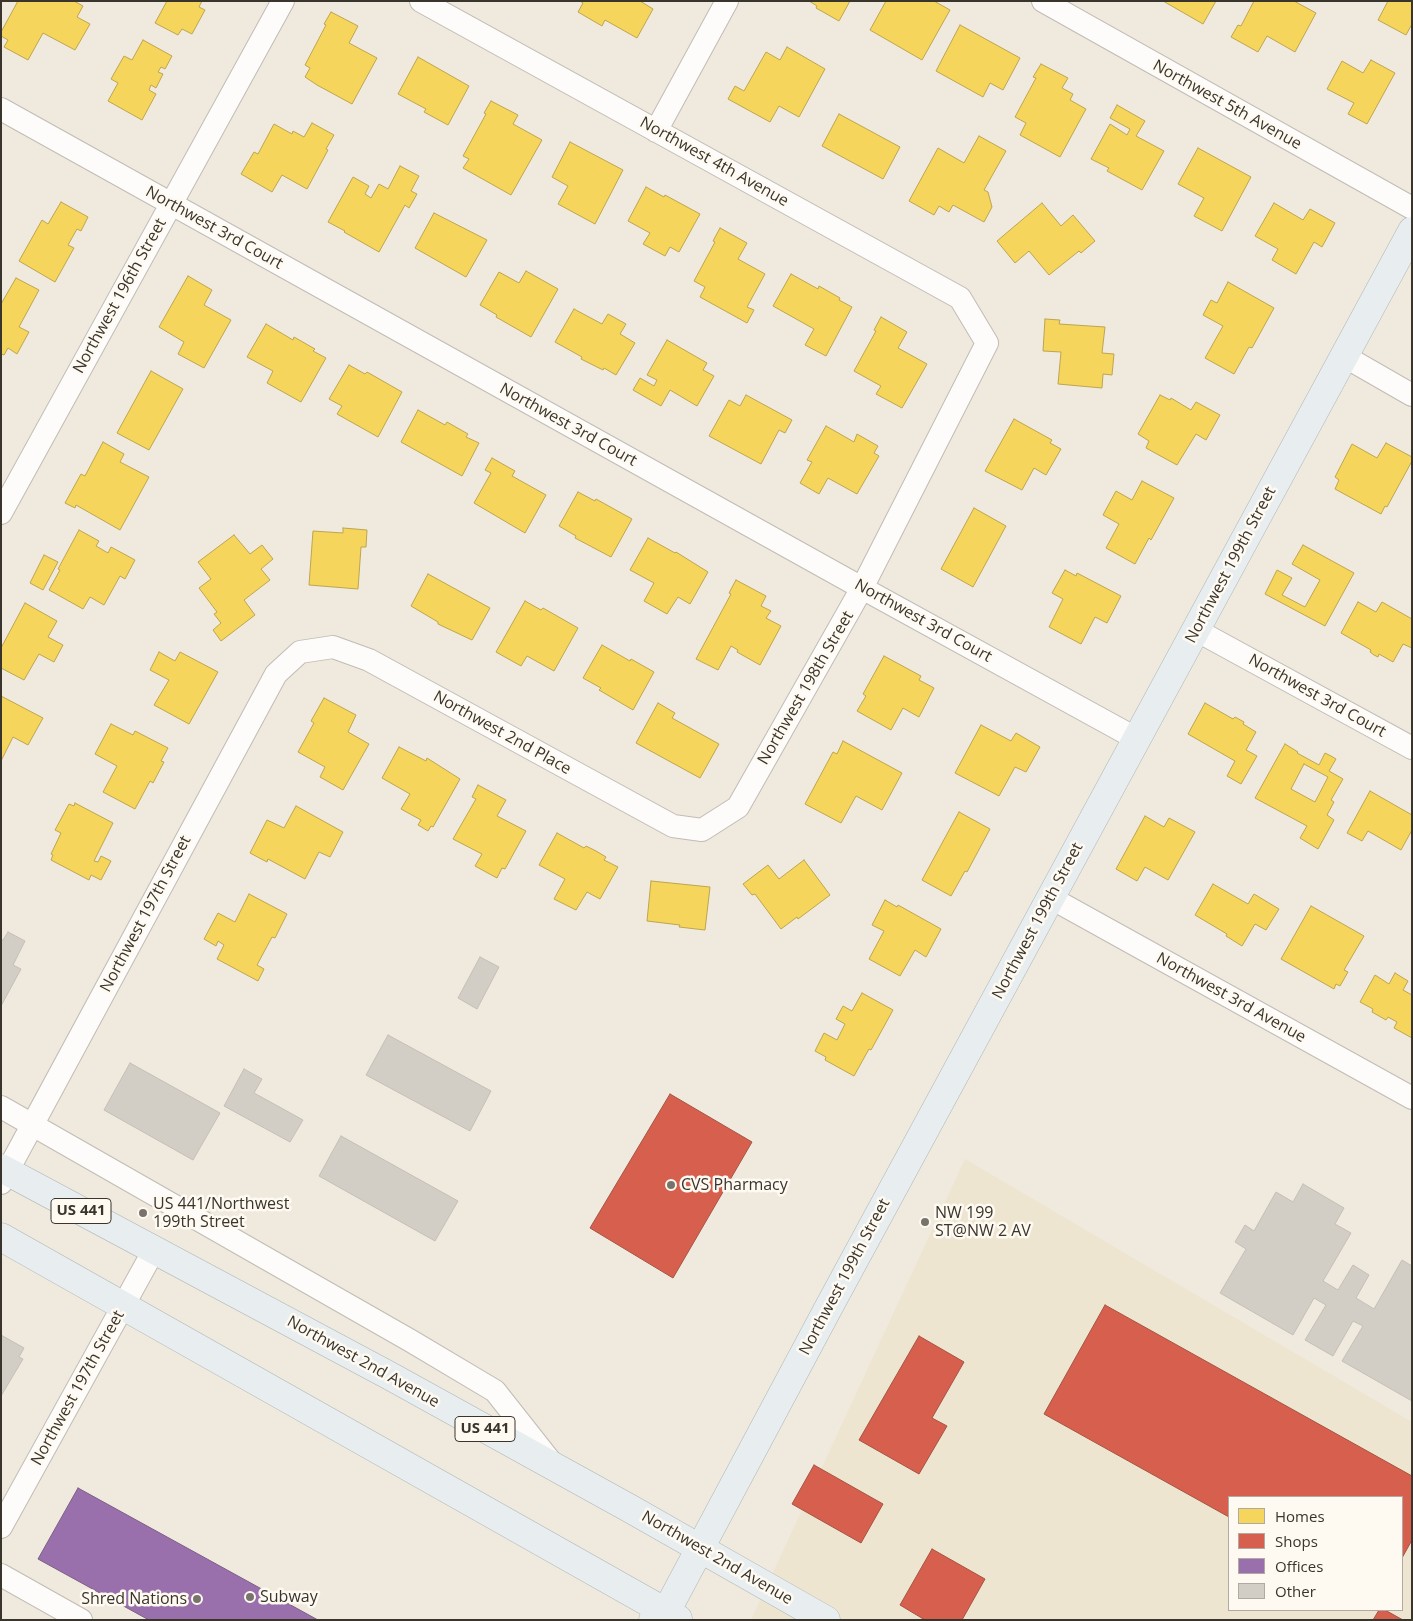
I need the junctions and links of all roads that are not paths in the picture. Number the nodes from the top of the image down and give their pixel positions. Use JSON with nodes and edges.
{"nodes":[{"id":1,"x":283,"y":1,"type":"edge"},
{"id":2,"x":421,"y":1,"type":"edge"},
{"id":3,"x":727,"y":1,"type":"edge"},
{"id":4,"x":1042,"y":1,"type":"edge"},
{"id":5,"x":1,"y":109,"type":"edge"},
{"id":6,"x":656,"y":130,"type":"junction"},
{"id":7,"x":170,"y":204,"type":"junction"},
{"id":8,"x":1412,"y":208,"type":"edge"},
{"id":9,"x":1412,"y":231,"type":"edge"},
{"id":10,"x":987,"y":343,"type":"joint"},
{"id":11,"x":1344,"y":356,"type":"junction"},
{"id":12,"x":1412,"y":395,"type":"edge"},
{"id":13,"x":1,"y":513,"type":"edge"},
{"id":14,"x":862,"y":588,"type":"junction"},
{"id":15,"x":1196,"y":630,"type":"junction"},
{"id":16,"x":300,"y":652,"type":"joint"},
{"id":17,"x":1137,"y":739,"type":"junction"},
{"id":18,"x":1412,"y":748,"type":"edge"},
{"id":19,"x":702,"y":830,"type":"joint"},
{"id":20,"x":1051,"y":898,"type":"junction"},
{"id":21,"x":1412,"y":1098,"type":"edge"},
{"id":22,"x":1,"y":1107,"type":"edge"},
{"id":23,"x":33,"y":1125,"type":"junction"},
{"id":24,"x":4,"y":1174,"type":"edge"},
{"id":25,"x":1,"y":1237,"type":"edge"},
{"id":26,"x":154,"y":1250,"type":"junction"},
{"id":27,"x":124,"y":1306,"type":"junction"},
{"id":28,"x":556,"y":1469,"type":"junction"},
{"id":29,"x":1,"y":1527,"type":"edge"},
{"id":30,"x":700,"y":1548,"type":"junction"},
{"id":31,"x":1,"y":1575,"type":"edge"},
{"id":32,"x":667,"y":1618,"type":"edge"},
{"id":33,"x":81,"y":1620,"type":"edge"},
{"id":34,"x":826,"y":1620,"type":"edge"}],
"edges":[{"from":1,"to":7,"type":"street","name":"Northwest 196th Street"},
{"from":2,"to":6,"type":"street","name":"Northwest 4th Avenue"},
{"from":3,"to":6,"type":"street"},
{"from":4,"to":8,"type":"street","name":"Northwest 5th Avenue"},
{"from":5,"to":7,"type":"street","name":"Northwest 3rd Court"},
{"from":6,"to":10,"type":"street","name":"Northwest 4th Avenue"},
{"from":7,"to":13,"type":"street","name":"Northwest 196th Street"},
{"from":7,"to":14,"type":"street","name":"Northwest 3rd Court"},
{"from":9,"to":11,"type":"main road","name":"Northwest 199th Street"},
{"from":10,"to":14,"type":"street","name":"Northwest 198th Street"},
{"from":11,"to":12,"type":"street"},
{"from":11,"to":15,"type":"main road","name":"Northwest 199th Street"},
{"from":14,"to":17,"type":"street","name":"Northwest 3rd Court"},
{"from":14,"to":19,"type":"street","name":"Northwest 198th Street"},
{"from":15,"to":17,"type":"main road","name":"Northwest 199th Street"},
{"from":15,"to":18,"type":"street","name":"Northwest 3rd Court"},
{"from":16,"to":19,"type":"street","name":"Northwest 2nd Place"},
{"from":16,"to":23,"type":"street","name":"Northwest 197th Street"},
{"from":17,"to":20,"type":"main road","name":"Northwest 199th Street"},
{"from":20,"to":21,"type":"street","name":"Northwest 3rd Avenue"},
{"from":20,"to":30,"type":"main road","name":"Northwest 199th Street"},
{"from":22,"to":23,"type":"street"},
{"from":23,"to":24,"type":"street","name":"Northwest 197th Street"},
{"from":23,"to":28,"type":"street"},
{"from":24,"to":26,"type":"main road","name":"Northwest 2nd Avenue","number":"US 441"},
{"from":25,"to":27,"type":"main road"},
{"from":26,"to":27,"type":"street","name":"Northwest 197th Street"},
{"from":26,"to":28,"type":"main road","name":"Northwest 2nd Avenue","number":"US 441"},
{"from":27,"to":29,"type":"street","name":"Northwest 197th Street"},
{"from":27,"to":32,"type":"main road"},
{"from":28,"to":30,"type":"main road","name":"Northwest 2nd Avenue","number":"US 441"},
{"from":30,"to":32,"type":"main road","name":"Northwest 199th Street"},
{"from":30,"to":34,"type":"main road","name":"Northwest 2nd Avenue","number":"US 441"},
{"from":31,"to":33,"type":"street"}]}
